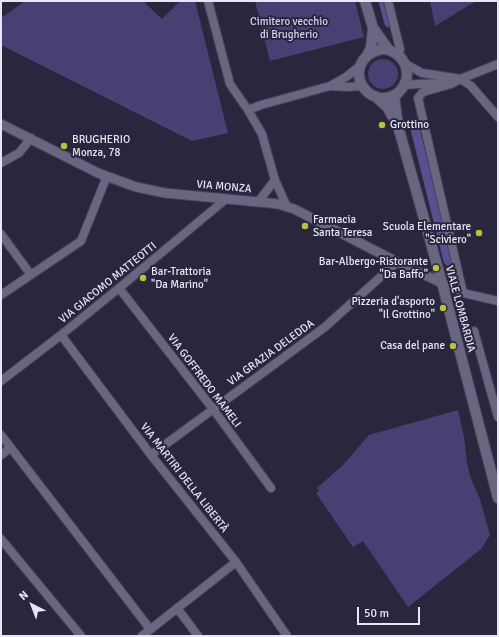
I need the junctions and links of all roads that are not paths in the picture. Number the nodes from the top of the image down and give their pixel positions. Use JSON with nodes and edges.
{"nodes":[{"id":1,"x":208,"y":1,"type":"edge"},
{"id":2,"x":365,"y":1,"type":"edge"},
{"id":3,"x":388,"y":1,"type":"edge"},
{"id":4,"x":372,"y":28,"type":"junction"},
{"id":5,"x":388,"y":49,"type":"junction"},
{"id":6,"x":367,"y":56,"type":"junction"},
{"id":7,"x":402,"y":59,"type":"junction"},
{"id":8,"x":498,"y":64,"type":"edge"},
{"id":9,"x":360,"y":66,"type":"junction"},
{"id":10,"x":461,"y":79,"type":"junction"},
{"id":11,"x":404,"y":85,"type":"junction"},
{"id":12,"x":330,"y":86,"type":"junction"},
{"id":13,"x":362,"y":86,"type":"junction"},
{"id":14,"x":394,"y":95,"type":"junction"},
{"id":15,"x":376,"y":97,"type":"junction"},
{"id":16,"x":248,"y":110,"type":"junction"},
{"id":17,"x":498,"y":117,"type":"edge"},
{"id":18,"x":1,"y":124,"type":"edge"},
{"id":19,"x":398,"y":126,"type":"junction"},
{"id":20,"x":31,"y":138,"type":"junction"},
{"id":21,"x":1,"y":163,"type":"edge"},
{"id":22,"x":107,"y":176,"type":"junction"},
{"id":23,"x":275,"y":180,"type":"junction"},
{"id":24,"x":226,"y":199,"type":"junction"},
{"id":25,"x":258,"y":202,"type":"junction"},
{"id":26,"x":287,"y":207,"type":"junction"},
{"id":27,"x":1,"y":234,"type":"edge"},
{"id":28,"x":397,"y":262,"type":"junction"},
{"id":29,"x":31,"y":275,"type":"junction"},
{"id":30,"x":442,"y":283,"type":"junction"},
{"id":31,"x":119,"y":288,"type":"junction"},
{"id":32,"x":463,"y":293,"type":"junction"},
{"id":33,"x":1,"y":295,"type":"edge"},
{"id":34,"x":498,"y":301,"type":"edge"},
{"id":35,"x":474,"y":331,"type":"dead end"},
{"id":36,"x":62,"y":335,"type":"junction"},
{"id":37,"x":1,"y":381,"type":"edge"},
{"id":38,"x":213,"y":409,"type":"junction"},
{"id":39,"x":498,"y":417,"type":"edge"},
{"id":40,"x":1,"y":435,"type":"edge"},
{"id":41,"x":10,"y":448,"type":"junction"},
{"id":42,"x":1,"y":455,"type":"edge"},
{"id":43,"x":151,"y":455,"type":"junction"},
{"id":44,"x":271,"y":488,"type":"dead end"},
{"id":45,"x":498,"y":498,"type":"edge"},
{"id":46,"x":1,"y":539,"type":"edge"},
{"id":47,"x":236,"y":562,"type":"junction"},
{"id":48,"x":177,"y":608,"type":"junction"},
{"id":49,"x":150,"y":629,"type":"junction"},
{"id":50,"x":81,"y":636,"type":"edge"},
{"id":51,"x":142,"y":636,"type":"edge"},
{"id":52,"x":198,"y":636,"type":"edge"},
{"id":53,"x":287,"y":636,"type":"edge"}],
"edges":[{"from":1,"to":16,"type":"street"},
{"from":2,"to":4,"type":"main road"},
{"from":3,"to":7,"type":"street"},
{"from":4,"to":5,"type":"main road"},
{"from":4,"to":6,"type":"main road"},
{"from":5,"to":6,"type":"main road"},
{"from":5,"to":7,"type":"main road"},
{"from":6,"to":9,"type":"main road"},
{"from":7,"to":10,"type":"street"},
{"from":7,"to":11,"type":"main road"},
{"from":8,"to":10,"type":"street"},
{"from":9,"to":12,"type":"street"},
{"from":9,"to":13,"type":"main road"},
{"from":10,"to":11,"type":"street"},
{"from":10,"to":17,"type":"street"},
{"from":10,"to":32,"type":"street","name":"VIALE LOMBARDIA"},
{"from":11,"to":14,"type":"main road"},
{"from":12,"to":13,"type":"street"},
{"from":12,"to":16,"type":"street"},
{"from":13,"to":15,"type":"main road"},
{"from":14,"to":15,"type":"main road"},
{"from":14,"to":19,"type":"main road","name":"VIALE LOMBARDIA"},
{"from":15,"to":19,"type":"main road","name":"VIALE LOMBARDIA"},
{"from":16,"to":23,"type":"street"},
{"from":18,"to":20,"type":"street","name":"VIA MONZA"},
{"from":19,"to":30,"type":"main road","name":"VIALE LOMBARDIA"},
{"from":20,"to":21,"type":"street"},
{"from":20,"to":22,"type":"street","name":"VIA MONZA"},
{"from":22,"to":24,"type":"street","name":"VIA MONZA"},
{"from":22,"to":29,"type":"street"},
{"from":23,"to":25,"type":"street"},
{"from":23,"to":26,"type":"street"},
{"from":24,"to":25,"type":"street","name":"VIA MONZA"},
{"from":24,"to":31,"type":"street","name":"VIA GIACOMO MATTEOTTI"},
{"from":25,"to":26,"type":"street","name":"VIA MONZA"},
{"from":26,"to":28,"type":"street","name":"VIA MONZA"},
{"from":27,"to":29,"type":"street"},
{"from":28,"to":30,"type":"street","name":"VIA MONZA"},
{"from":28,"to":38,"type":"street","name":"VIA GRAZIA DELEDDA"},
{"from":29,"to":33,"type":"street"},
{"from":30,"to":32,"type":"street"},
{"from":30,"to":45,"type":"main road","name":"VIALE LOMBARDIA"},
{"from":31,"to":36,"type":"street","name":"VIA GIACOMO MATTEOTTI"},
{"from":31,"to":38,"type":"street","name":"VIA GOFFREDO MAMELI"},
{"from":32,"to":34,"type":"street"},
{"from":35,"to":39,"type":"street","name":"VIALE LOMBARDIA"},
{"from":36,"to":37,"type":"street","name":"VIA GIACOMO MATTEOTTI"},
{"from":36,"to":43,"type":"street","name":"VIA MARTIRI DELLA LIBERTÀ"},
{"from":38,"to":43,"type":"street","name":"VIA GRAZIA DELEDDA"},
{"from":38,"to":44,"type":"street","name":"VIA GOFFREDO MAMELI"},
{"from":40,"to":41,"type":"street"},
{"from":41,"to":42,"type":"street"},
{"from":41,"to":49,"type":"street"},
{"from":43,"to":47,"type":"street","name":"VIA MARTIRI DELLA LIBERTÀ"},
{"from":46,"to":50,"type":"street"},
{"from":47,"to":48,"type":"street"},
{"from":47,"to":53,"type":"street","name":"VIA MARTIRI DELLA LIBERTÀ"},
{"from":48,"to":49,"type":"street"},
{"from":48,"to":52,"type":"street"},
{"from":49,"to":51,"type":"street"}]}
